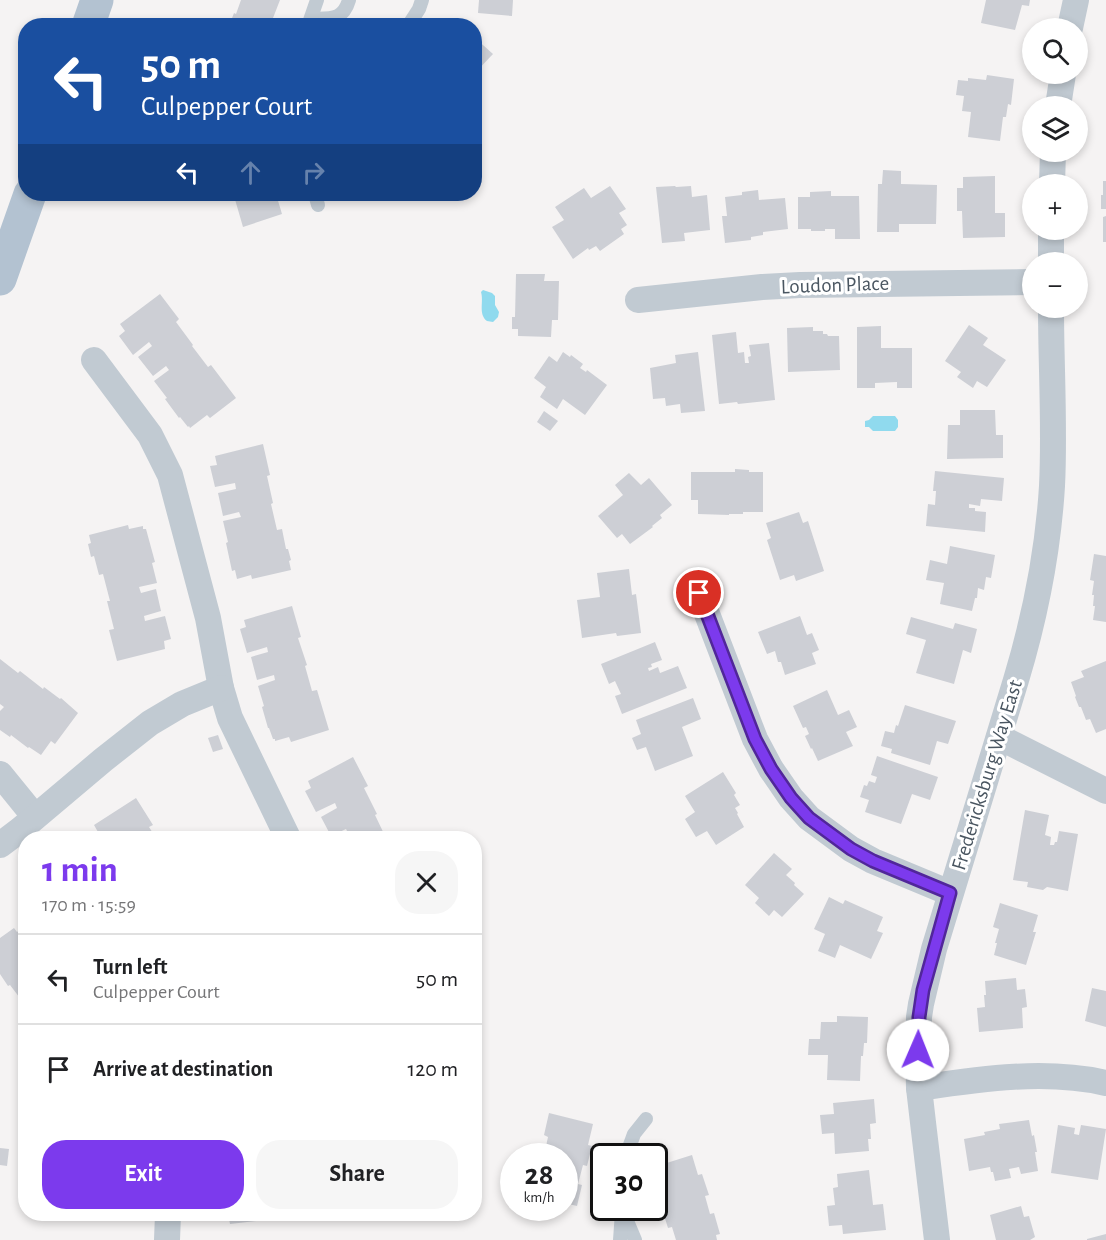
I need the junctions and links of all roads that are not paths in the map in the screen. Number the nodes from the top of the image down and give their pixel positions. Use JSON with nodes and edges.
{"nodes":[{"id":1,"x":97,"y":0,"type":"edge"},
{"id":2,"x":317,"y":0,"type":"edge"},
{"id":3,"x":350,"y":0,"type":"edge"},
{"id":4,"x":422,"y":0,"type":"edge"},
{"id":5,"x":1076,"y":0,"type":"edge"},
{"id":6,"x":91,"y":18,"type":"edge"},
{"id":7,"x":311,"y":18,"type":"edge"},
{"id":8,"x":331,"y":18,"type":"edge"},
{"id":9,"x":413,"y":18,"type":"edge"},
{"id":10,"x":1072,"y":18,"type":"edge"},
{"id":11,"x":28,"y":201,"type":"edge"},
{"id":12,"x":0,"y":279,"type":"edge"},
{"id":13,"x":1022,"y":282,"type":"edge"},
{"id":14,"x":638,"y":300,"type":"dead end"},
{"id":15,"x":1051,"y":318,"type":"edge"},
{"id":16,"x":94,"y":360,"type":"dead end"},
{"id":17,"x":699,"y":593,"type":"dead end"},
{"id":18,"x":221,"y":688,"type":"junction"},
{"id":19,"x":999,"y":737,"type":"junction"},
{"id":20,"x":0,"y":774,"type":"edge"},
{"id":21,"x":1106,"y":791,"type":"edge"},
{"id":22,"x":19,"y":831,"type":"edge"},
{"id":23,"x":285,"y":831,"type":"edge"},
{"id":24,"x":14,"y":835,"type":"edge"},
{"id":25,"x":950,"y":893,"type":"junction"},
{"id":26,"x":1106,"y":1083,"type":"edge"},
{"id":27,"x":920,"y":1088,"type":"junction"},
{"id":28,"x":646,"y":1119,"type":"dead end"},
{"id":29,"x":631,"y":1143,"type":"edge"},
{"id":30,"x":168,"y":1221,"type":"edge"},
{"id":31,"x":621,"y":1221,"type":"edge"},
{"id":32,"x":627,"y":1221,"type":"edge"},
{"id":33,"x":167,"y":1240,"type":"edge"},
{"id":34,"x":620,"y":1240,"type":"edge"},
{"id":35,"x":635,"y":1240,"type":"edge"},
{"id":36,"x":937,"y":1240,"type":"edge"}],
"edges":[{"from":1,"to":6,"type":"main road"},
{"from":2,"to":7,"type":"lane"},
{"from":3,"to":8,"type":"lane"},
{"from":4,"to":9,"type":"lane"},
{"from":5,"to":10,"type":"street"},
{"from":11,"to":12,"type":"main road"},
{"from":13,"to":14,"type":"street","name":"Loudon Place"},
{"from":15,"to":19,"type":"street","name":"Fredericksburg Way East"},
{"from":16,"to":18,"type":"street"},
{"from":17,"to":25,"type":"street"},
{"from":18,"to":22,"type":"street"},
{"from":18,"to":23,"type":"street"},
{"from":19,"to":21,"type":"street"},
{"from":19,"to":25,"type":"street","name":"Fredericksburg Way East"},
{"from":20,"to":24,"type":"street"},
{"from":25,"to":27,"type":"street","name":"Fredericksburg Way East"},
{"from":26,"to":27,"type":"street"},
{"from":27,"to":36,"type":"street","name":"Fredericksburg Way East"},
{"from":28,"to":29,"type":"lane"},
{"from":30,"to":33,"type":"street"},
{"from":31,"to":34,"type":"lane"},
{"from":32,"to":35,"type":"lane"}]}
